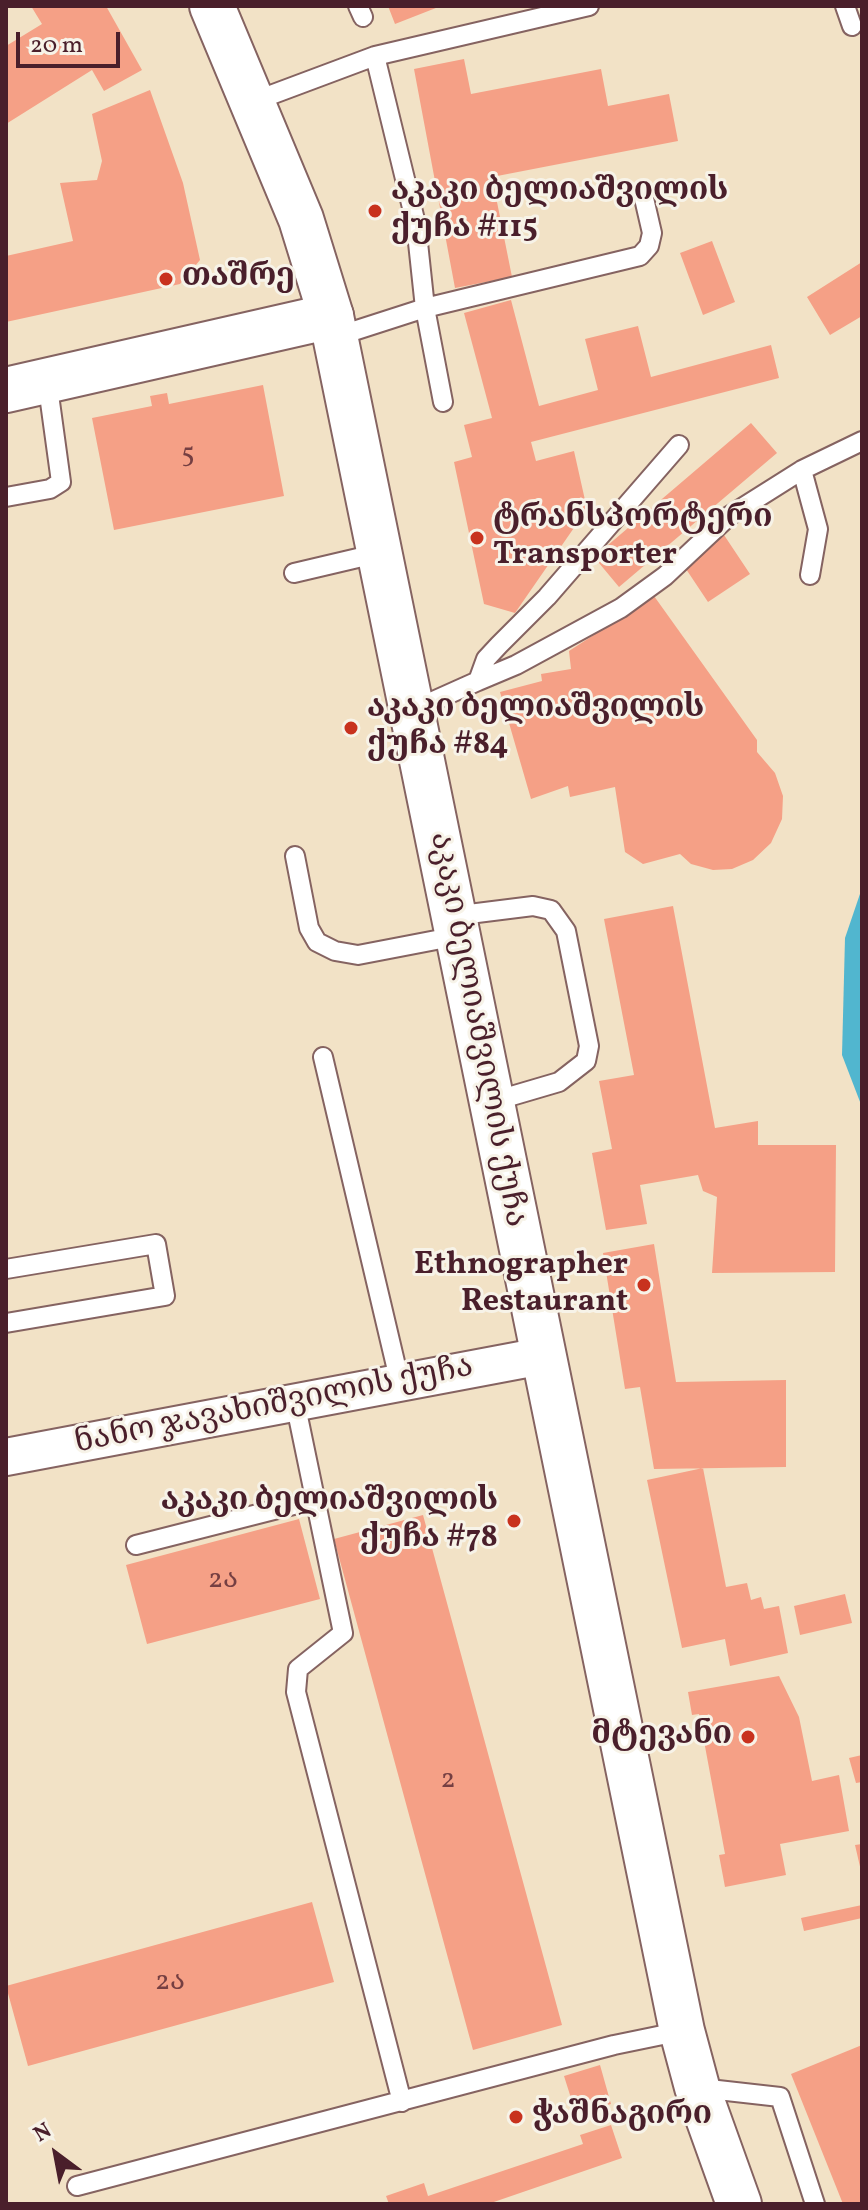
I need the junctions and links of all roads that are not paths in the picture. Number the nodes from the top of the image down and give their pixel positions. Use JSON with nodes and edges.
{"nodes":[{"id":1,"x":212,"y":6,"type":"edge"},
{"id":2,"x":589,"y":6,"type":"edge"},
{"id":3,"x":845,"y":6,"type":"edge"},
{"id":4,"x":852,"y":26,"type":"dead end"},
{"id":5,"x":375,"y":56,"type":"junction"},
{"id":6,"x":252,"y":102,"type":"junction"},
{"id":7,"x":643,"y":194,"type":"dead end"},
{"id":8,"x":425,"y":308,"type":"junction"},
{"id":9,"x":333,"y":327,"type":"junction"},
{"id":10,"x":27,"y":385,"type":"edge"},
{"id":11,"x":443,"y":402,"type":"dead end"},
{"id":12,"x":862,"y":441,"type":"edge"},
{"id":13,"x":679,"y":445,"type":"dead end"},
{"id":14,"x":802,"y":470,"type":"junction"},
{"id":15,"x":6,"y":497,"type":"edge"},
{"id":16,"x":379,"y":553,"type":"junction"},
{"id":17,"x":294,"y":573,"type":"dead end"},
{"id":18,"x":810,"y":575,"type":"dead end"},
{"id":19,"x":478,"y":681,"type":"junction"},
{"id":20,"x":411,"y":711,"type":"junction"},
{"id":21,"x":295,"y":856,"type":"dead end"},
{"id":22,"x":455,"y":926,"type":"junction"},
{"id":23,"x":323,"y":1057,"type":"dead end"},
{"id":24,"x":491,"y":1102,"type":"junction"},
{"id":25,"x":6,"y":1269,"type":"edge"},
{"id":26,"x":6,"y":1323,"type":"edge"},
{"id":27,"x":542,"y":1356,"type":"junction"},
{"id":28,"x":400,"y":1383,"type":"junction"},
{"id":29,"x":295,"y":1402,"type":"junction"},
{"id":30,"x":6,"y":1457,"type":"edge"},
{"id":31,"x":317,"y":1499,"type":"junction"},
{"id":32,"x":136,"y":1545,"type":"dead end"},
{"id":33,"x":682,"y":2031,"type":"junction"},
{"id":34,"x":697,"y":2087,"type":"junction"},
{"id":35,"x":402,"y":2102,"type":"junction"},
{"id":36,"x":77,"y":2186,"type":"dead end"},
{"id":37,"x":739,"y":2204,"type":"edge"},
{"id":38,"x":815,"y":2204,"type":"edge"}],
"edges":[{"from":1,"to":6,"type":"main road","name":"აკაკი ბელიაშვილის ქუჩა"},
{"from":2,"to":5,"type":"lane"},
{"from":3,"to":4,"type":"lane"},
{"from":5,"to":6,"type":"lane"},
{"from":5,"to":8,"type":"lane"},
{"from":6,"to":9,"type":"main road","name":"აკაკი ბელიაშვილის ქუჩა"},
{"from":7,"to":8,"type":"lane"},
{"from":8,"to":9,"type":"lane"},
{"from":8,"to":11,"type":"lane"},
{"from":9,"to":10,"type":"main road"},
{"from":9,"to":16,"type":"main road","name":"აკაკი ბელიაშვილის ქუჩა"},
{"from":10,"to":15,"type":"lane"},
{"from":12,"to":14,"type":"lane"},
{"from":13,"to":19,"type":"lane"},
{"from":14,"to":18,"type":"lane"},
{"from":14,"to":19,"type":"lane"},
{"from":16,"to":17,"type":"lane"},
{"from":16,"to":20,"type":"main road","name":"აკაკი ბელიაშვილის ქუჩა"},
{"from":19,"to":20,"type":"lane"},
{"from":20,"to":22,"type":"main road","name":"აკაკი ბელიაშვილის ქუჩა"},
{"from":21,"to":22,"type":"lane"},
{"from":22,"to":24,"type":"main road","name":"აკაკი ბელიაშვილის ქუჩა"},
{"from":22,"to":24,"type":"lane"},
{"from":23,"to":28,"type":"lane"},
{"from":24,"to":27,"type":"main road","name":"აკაკი ბელიაშვილის ქუჩა"},
{"from":25,"to":26,"type":"lane"},
{"from":27,"to":28,"type":"street","name":"ნანო ჯავახიშვილის ქუჩა"},
{"from":27,"to":33,"type":"main road","name":"აკაკი ბელიაშვილის ქუჩა"},
{"from":28,"to":29,"type":"street","name":"ნანო ჯავახიშვილის ქუჩა"},
{"from":29,"to":30,"type":"street","name":"ნანო ჯავახიშვილის ქუჩა"},
{"from":29,"to":31,"type":"lane"},
{"from":31,"to":32,"type":"lane"},
{"from":31,"to":35,"type":"lane"},
{"from":33,"to":34,"type":"main road","name":"აკაკი ბელიაშვილის ქუჩა"},
{"from":33,"to":35,"type":"lane"},
{"from":34,"to":37,"type":"main road","name":"აკაკი ბელიაშვილის ქუჩა"},
{"from":34,"to":38,"type":"lane"},
{"from":35,"to":36,"type":"lane"}]}
